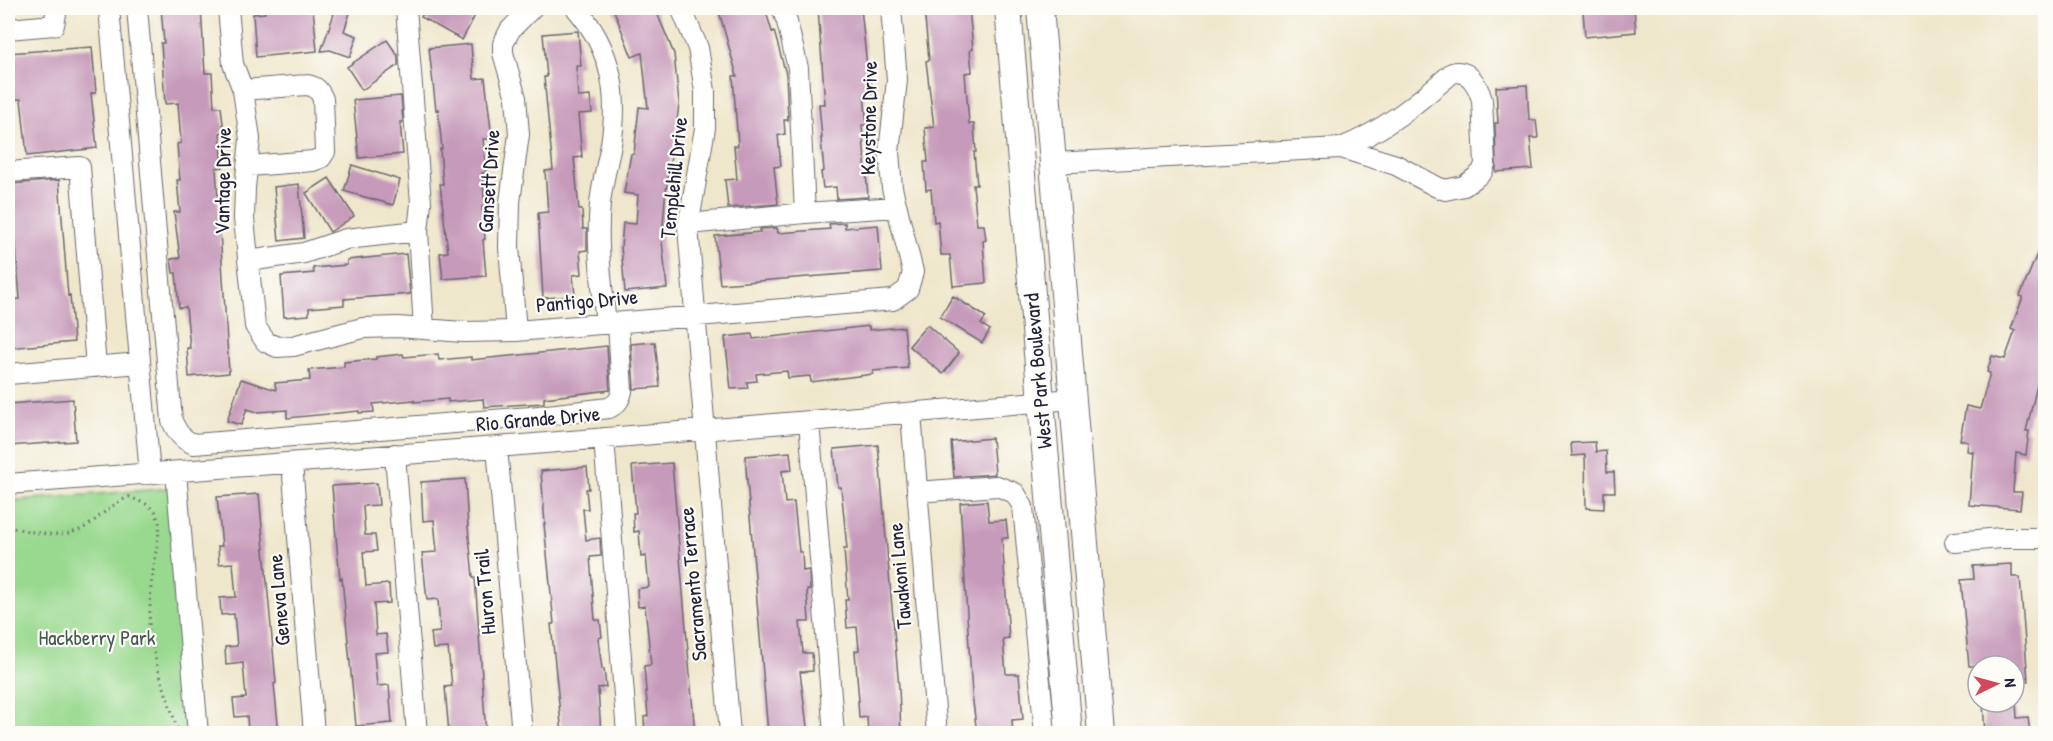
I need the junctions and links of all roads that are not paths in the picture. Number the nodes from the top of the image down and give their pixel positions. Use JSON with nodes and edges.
{"nodes":[{"id":1,"x":57,"y":8,"type":"edge"},
{"id":2,"x":109,"y":8,"type":"edge"},
{"id":3,"x":137,"y":8,"type":"edge"},
{"id":4,"x":228,"y":8,"type":"edge"},
{"id":5,"x":406,"y":8,"type":"edge"},
{"id":6,"x":532,"y":8,"type":"edge"},
{"id":7,"x":576,"y":8,"type":"edge"},
{"id":8,"x":681,"y":8,"type":"edge"},
{"id":9,"x":782,"y":8,"type":"edge"},
{"id":10,"x":891,"y":8,"type":"edge"},
{"id":11,"x":1008,"y":8,"type":"edge"},
{"id":12,"x":1040,"y":8,"type":"edge"},
{"id":13,"x":8,"y":29,"type":"edge"},
{"id":14,"x":243,"y":90,"type":"junction"},
{"id":15,"x":1341,"y":148,"type":"junction"},
{"id":16,"x":1053,"y":163,"type":"junction"},
{"id":17,"x":1022,"y":165,"type":"junction"},
{"id":18,"x":249,"y":166,"type":"junction"},
{"id":19,"x":8,"y":172,"type":"edge"},
{"id":20,"x":897,"y":207,"type":"junction"},
{"id":21,"x":805,"y":213,"type":"junction"},
{"id":22,"x":688,"y":224,"type":"junction"},
{"id":23,"x":418,"y":231,"type":"junction"},
{"id":24,"x":248,"y":261,"type":"junction"},
{"id":25,"x":901,"y":295,"type":"joint"},
{"id":26,"x":695,"y":316,"type":"junction"},
{"id":27,"x":612,"y":323,"type":"junction"},
{"id":28,"x":424,"y":329,"type":"junction"},
{"id":29,"x":516,"y":331,"type":"junction"},
{"id":30,"x":277,"y":347,"type":"joint"},
{"id":31,"x":140,"y":363,"type":"junction"},
{"id":32,"x":96,"y":367,"type":"junction"},
{"id":33,"x":8,"y":374,"type":"edge"},
{"id":34,"x":1072,"y":399,"type":"junction"},
{"id":35,"x":1040,"y":403,"type":"junction"},
{"id":36,"x":911,"y":414,"type":"junction"},
{"id":37,"x":809,"y":421,"type":"junction"},
{"id":38,"x":704,"y":429,"type":"junction"},
{"id":39,"x":604,"y":438,"type":"junction"},
{"id":40,"x":497,"y":447,"type":"junction"},
{"id":41,"x":395,"y":454,"type":"junction"},
{"id":42,"x":292,"y":463,"type":"junction"},
{"id":43,"x":176,"y":472,"type":"junction"},
{"id":44,"x":150,"y":474,"type":"junction"},
{"id":45,"x":8,"y":484,"type":"edge"},
{"id":46,"x":917,"y":492,"type":"junction"},
{"id":47,"x":2046,"y":538,"type":"edge"},
{"id":48,"x":1955,"y":542,"type":"dead end"},
{"id":49,"x":198,"y":734,"type":"edge"},
{"id":50,"x":314,"y":734,"type":"edge"},
{"id":51,"x":417,"y":734,"type":"edge"},
{"id":52,"x":522,"y":734,"type":"edge"},
{"id":53,"x":627,"y":734,"type":"edge"},
{"id":54,"x":730,"y":734,"type":"edge"},
{"id":55,"x":834,"y":734,"type":"edge"},
{"id":56,"x":937,"y":734,"type":"edge"},
{"id":57,"x":1044,"y":734,"type":"edge"},
{"id":58,"x":1069,"y":734,"type":"edge"},
{"id":59,"x":1101,"y":734,"type":"edge"}],
"edges":[{"from":1,"to":13,"type":"street"},
{"from":2,"to":31,"type":"street"},
{"from":3,"to":27,"type":"street"},
{"from":4,"to":14,"type":"street","name":"Vantage Drive"},
{"from":5,"to":23,"type":"street"},
{"from":6,"to":29,"type":"street","name":"Gansett Drive"},
{"from":7,"to":27,"type":"street"},
{"from":8,"to":22,"type":"street","name":"Templehill Drive"},
{"from":9,"to":21,"type":"street"},
{"from":10,"to":20,"type":"street","name":"Keystone Drive"},
{"from":11,"to":17,"type":"main road","name":"West Park Boulevard"},
{"from":12,"to":16,"type":"main road","name":"West Park Boulevard"},
{"from":14,"to":18,"type":"street","name":"Vantage Drive"},
{"from":14,"to":18,"type":"street"},
{"from":15,"to":15,"type":"street"},
{"from":15,"to":16,"type":"street"},
{"from":16,"to":17,"type":"main road"},
{"from":16,"to":34,"type":"main road","name":"West Park Boulevard"},
{"from":17,"to":35,"type":"main road","name":"West Park Boulevard"},
{"from":18,"to":24,"type":"street","name":"Vantage Drive"},
{"from":19,"to":32,"type":"street"},
{"from":20,"to":21,"type":"street"},
{"from":20,"to":25,"type":"street","name":"Keystone Drive"},
{"from":21,"to":22,"type":"street"},
{"from":22,"to":26,"type":"street","name":"Templehill Drive"},
{"from":23,"to":24,"type":"street"},
{"from":23,"to":28,"type":"street"},
{"from":24,"to":30,"type":"street","name":"Vantage Drive"},
{"from":25,"to":26,"type":"street","name":"Pantigo Drive"},
{"from":26,"to":27,"type":"street","name":"Pantigo Drive"},
{"from":26,"to":38,"type":"street","name":"Templehill Drive"},
{"from":27,"to":29,"type":"street","name":"Pantigo Drive"},
{"from":28,"to":29,"type":"street","name":"Pantigo Drive"},
{"from":28,"to":30,"type":"street","name":"Pantigo Drive"},
{"from":31,"to":32,"type":"street"},
{"from":31,"to":44,"type":"street"},
{"from":32,"to":33,"type":"street"},
{"from":34,"to":35,"type":"street","name":"Rio Grande Drive"},
{"from":34,"to":59,"type":"main road","name":"West Park Boulevard"},
{"from":35,"to":36,"type":"street","name":"Rio Grande Drive"},
{"from":35,"to":58,"type":"main road","name":"West Park Boulevard"},
{"from":36,"to":37,"type":"street","name":"Rio Grande Drive"},
{"from":36,"to":46,"type":"street","name":"Tawakoni Lane"},
{"from":37,"to":38,"type":"street","name":"Rio Grande Drive"},
{"from":37,"to":55,"type":"street"},
{"from":38,"to":39,"type":"street","name":"Rio Grande Drive"},
{"from":38,"to":54,"type":"street","name":"Sacramento Terrace"},
{"from":39,"to":40,"type":"street","name":"Rio Grande Drive"},
{"from":39,"to":53,"type":"street"},
{"from":40,"to":41,"type":"street","name":"Rio Grande Drive"},
{"from":40,"to":52,"type":"street","name":"Huron Trail"},
{"from":41,"to":42,"type":"street","name":"Rio Grande Drive"},
{"from":41,"to":51,"type":"street"},
{"from":42,"to":43,"type":"street","name":"Rio Grande Drive"},
{"from":42,"to":50,"type":"street","name":"Geneva Lane"},
{"from":43,"to":44,"type":"street","name":"Rio Grande Drive"},
{"from":43,"to":49,"type":"street"},
{"from":44,"to":45,"type":"street","name":"Rio Grande Drive"},
{"from":46,"to":56,"type":"street","name":"Tawakoni Lane"},
{"from":46,"to":57,"type":"street"},
{"from":47,"to":48,"type":"street"}]}
